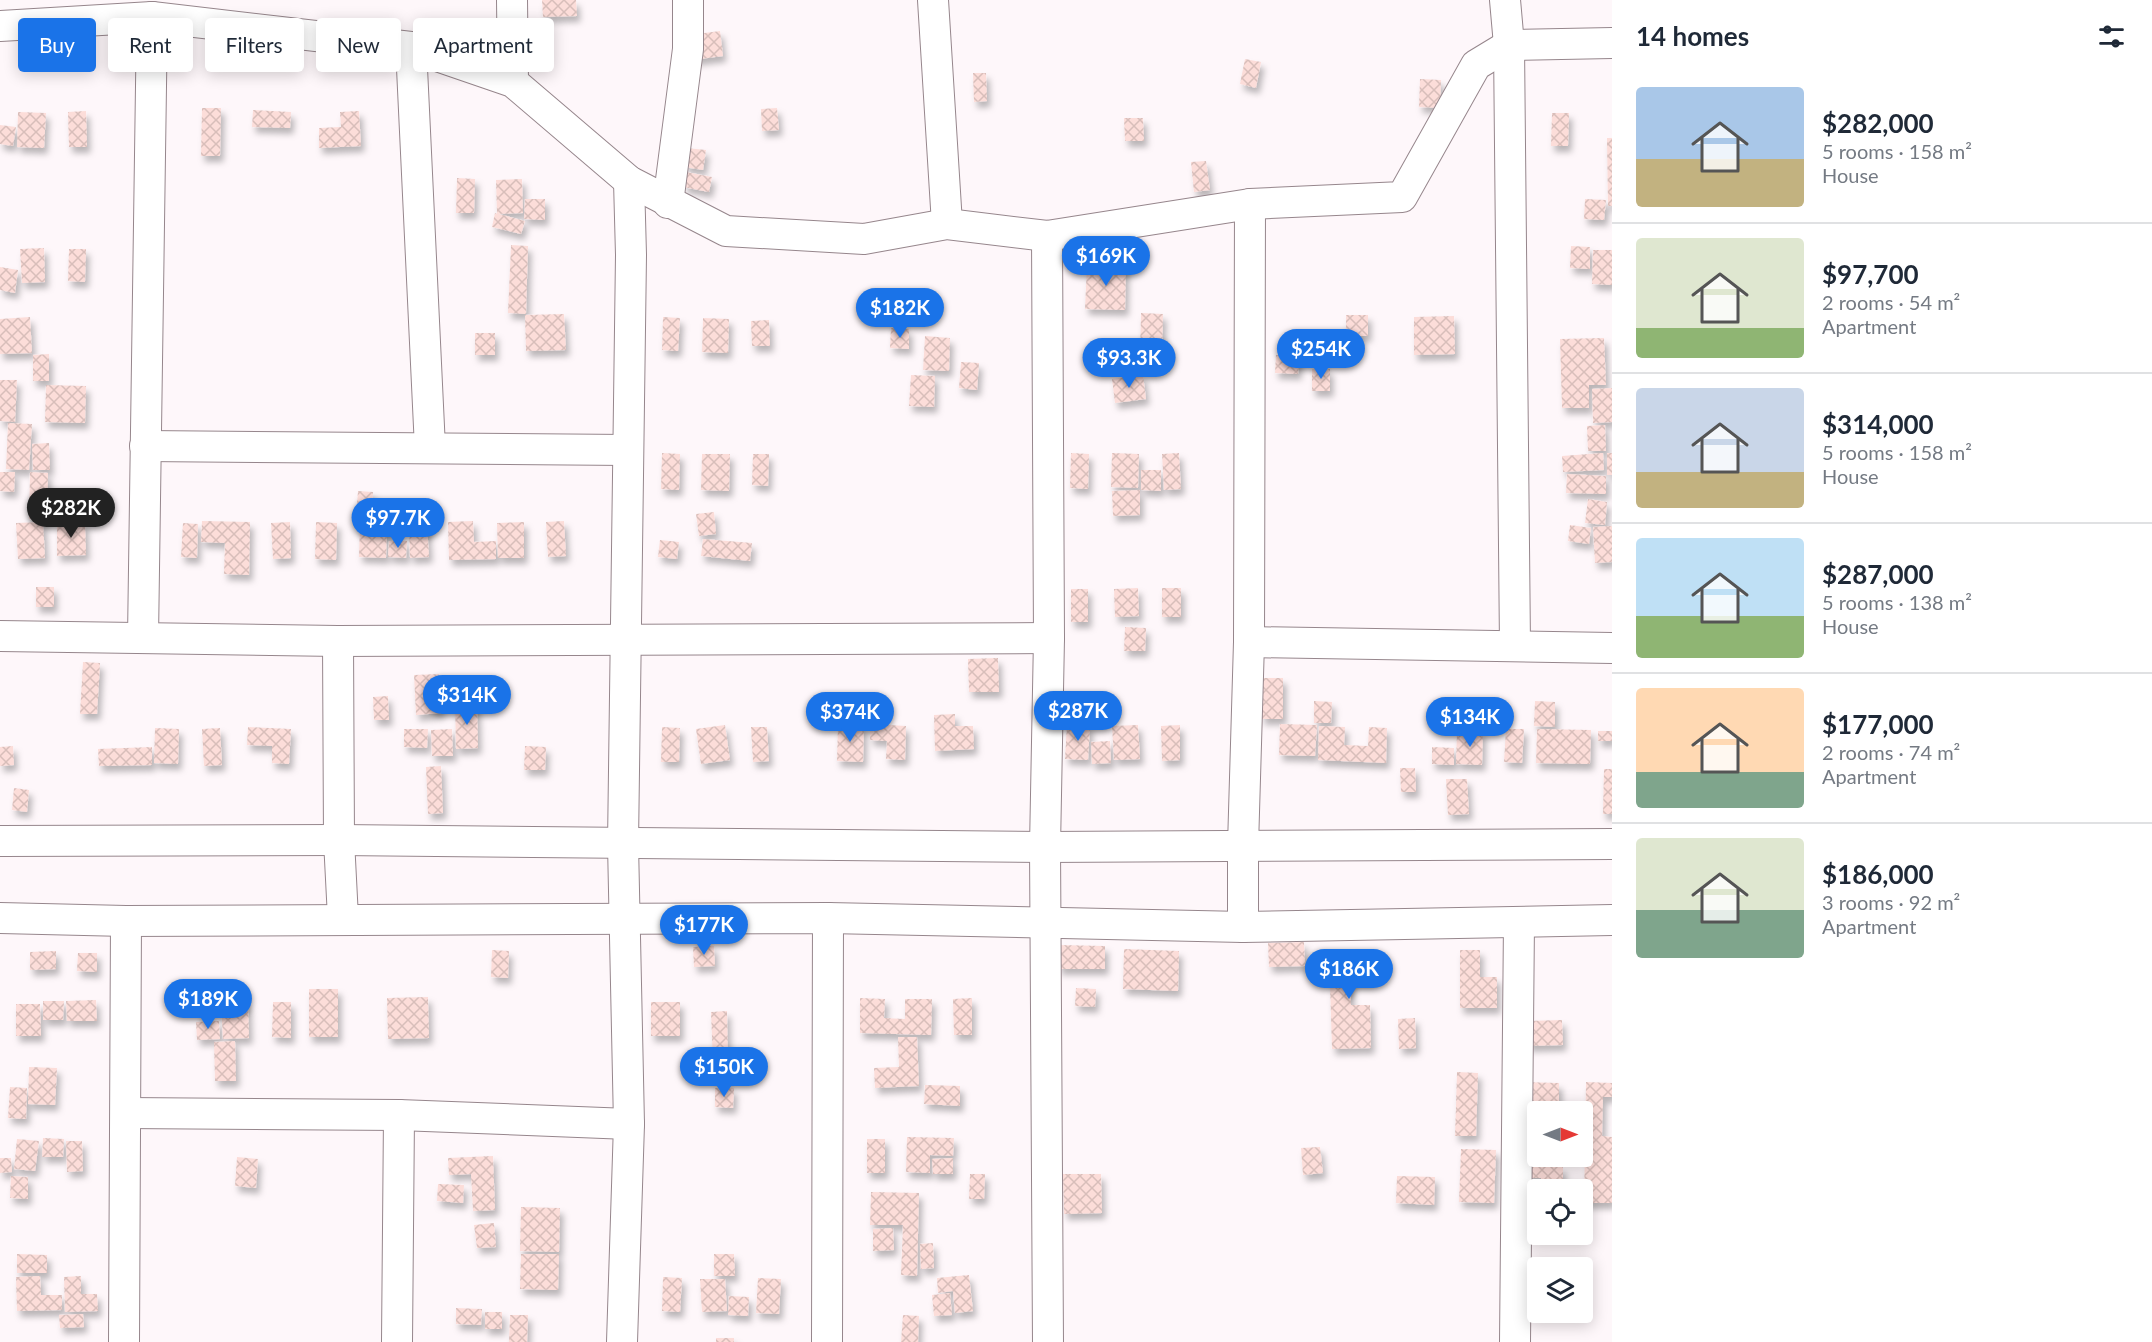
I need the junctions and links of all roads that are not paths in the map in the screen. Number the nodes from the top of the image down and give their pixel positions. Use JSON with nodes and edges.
{"nodes":[{"id":1,"x":512,"y":0,"type":"edge"},
{"id":2,"x":688,"y":0,"type":"edge"},
{"id":3,"x":933,"y":0,"type":"edge"},
{"id":4,"x":1505,"y":0,"type":"edge"},
{"id":5,"x":227,"y":13,"type":"edge"},
{"id":6,"x":152,"y":16,"type":"junction"},
{"id":7,"x":0,"y":26,"type":"edge"},
{"id":8,"x":1612,"y":43,"type":"edge"},
{"id":9,"x":1509,"y":45,"type":"junction"},
{"id":10,"x":411,"y":47,"type":"junction"},
{"id":11,"x":513,"y":82,"type":"junction"},
{"id":12,"x":629,"y":181,"type":"junction"},
{"id":13,"x":668,"y":203,"type":"junction"},
{"id":14,"x":1250,"y":204,"type":"junction"},
{"id":15,"x":947,"y":224,"type":"junction"},
{"id":16,"x":1047,"y":236,"type":"junction"},
{"id":17,"x":144,"y":446,"type":"junction"},
{"id":18,"x":430,"y":448,"type":"junction"},
{"id":19,"x":628,"y":450,"type":"junction"},
{"id":20,"x":0,"y":636,"type":"edge"},
{"id":21,"x":144,"y":638,"type":"junction"},
{"id":22,"x":1049,"y":638,"type":"junction"},
{"id":23,"x":626,"y":639,"type":"junction"},
{"id":24,"x":338,"y":641,"type":"junction"},
{"id":25,"x":1249,"y":642,"type":"junction"},
{"id":26,"x":1515,"y":646,"type":"junction"},
{"id":27,"x":1612,"y":648,"type":"edge"},
{"id":28,"x":339,"y":840,"type":"junction"},
{"id":29,"x":0,"y":841,"type":"edge"},
{"id":30,"x":623,"y":844,"type":"junction"},
{"id":31,"x":1612,"y":844,"type":"edge"},
{"id":32,"x":1243,"y":846,"type":"junction"},
{"id":33,"x":1045,"y":847,"type":"junction"},
{"id":34,"x":0,"y":918,"type":"edge"},
{"id":35,"x":343,"y":918,"type":"junction"},
{"id":36,"x":828,"y":918,"type":"junction"},
{"id":37,"x":1612,"y":920,"type":"edge"},
{"id":38,"x":126,"y":921,"type":"junction"},
{"id":39,"x":625,"y":921,"type":"junction"},
{"id":40,"x":1519,"y":921,"type":"junction"},
{"id":41,"x":1048,"y":923,"type":"junction"},
{"id":42,"x":1243,"y":927,"type":"junction"},
{"id":43,"x":126,"y":1113,"type":"junction"},
{"id":44,"x":399,"y":1115,"type":"junction"},
{"id":45,"x":629,"y":1124,"type":"junction"},
{"id":46,"x":124,"y":1342,"type":"edge"},
{"id":47,"x":397,"y":1342,"type":"edge"},
{"id":48,"x":622,"y":1342,"type":"edge"},
{"id":49,"x":827,"y":1342,"type":"edge"},
{"id":50,"x":1048,"y":1342,"type":"edge"},
{"id":51,"x":1515,"y":1342,"type":"edge"}],
"edges":[{"from":1,"to":11,"type":"street"},
{"from":2,"to":13,"type":"street"},
{"from":3,"to":15,"type":"street"},
{"from":4,"to":9,"type":"street"},
{"from":5,"to":6,"type":"street"},
{"from":5,"to":10,"type":"street"},
{"from":6,"to":7,"type":"street"},
{"from":6,"to":17,"type":"street"},
{"from":8,"to":9,"type":"street"},
{"from":9,"to":14,"type":"street"},
{"from":9,"to":26,"type":"street"},
{"from":10,"to":11,"type":"street"},
{"from":10,"to":18,"type":"street"},
{"from":11,"to":12,"type":"street"},
{"from":12,"to":13,"type":"street"},
{"from":12,"to":19,"type":"street"},
{"from":13,"to":15,"type":"street"},
{"from":14,"to":16,"type":"street"},
{"from":14,"to":25,"type":"street"},
{"from":15,"to":16,"type":"street"},
{"from":16,"to":22,"type":"street"},
{"from":17,"to":18,"type":"street"},
{"from":17,"to":21,"type":"street"},
{"from":18,"to":19,"type":"street"},
{"from":19,"to":23,"type":"street"},
{"from":20,"to":21,"type":"street"},
{"from":21,"to":24,"type":"street"},
{"from":22,"to":23,"type":"street"},
{"from":22,"to":33,"type":"street"},
{"from":23,"to":24,"type":"street"},
{"from":23,"to":30,"type":"street"},
{"from":24,"to":28,"type":"street"},
{"from":25,"to":26,"type":"street"},
{"from":25,"to":32,"type":"street"},
{"from":26,"to":27,"type":"street"},
{"from":28,"to":29,"type":"street"},
{"from":28,"to":30,"type":"street"},
{"from":28,"to":35,"type":"street"},
{"from":30,"to":33,"type":"street"},
{"from":30,"to":39,"type":"street"},
{"from":31,"to":32,"type":"street"},
{"from":32,"to":33,"type":"street"},
{"from":32,"to":42,"type":"street"},
{"from":33,"to":41,"type":"street"},
{"from":34,"to":38,"type":"street"},
{"from":35,"to":38,"type":"street"},
{"from":35,"to":39,"type":"street"},
{"from":36,"to":39,"type":"street"},
{"from":36,"to":41,"type":"street"},
{"from":36,"to":49,"type":"street"},
{"from":37,"to":40,"type":"street"},
{"from":38,"to":43,"type":"street"},
{"from":39,"to":45,"type":"street"},
{"from":40,"to":42,"type":"street"},
{"from":40,"to":51,"type":"street"},
{"from":41,"to":42,"type":"street"},
{"from":41,"to":50,"type":"street"},
{"from":43,"to":44,"type":"street"},
{"from":43,"to":46,"type":"street"},
{"from":44,"to":45,"type":"street"},
{"from":44,"to":47,"type":"street"},
{"from":45,"to":48,"type":"street"}]}
